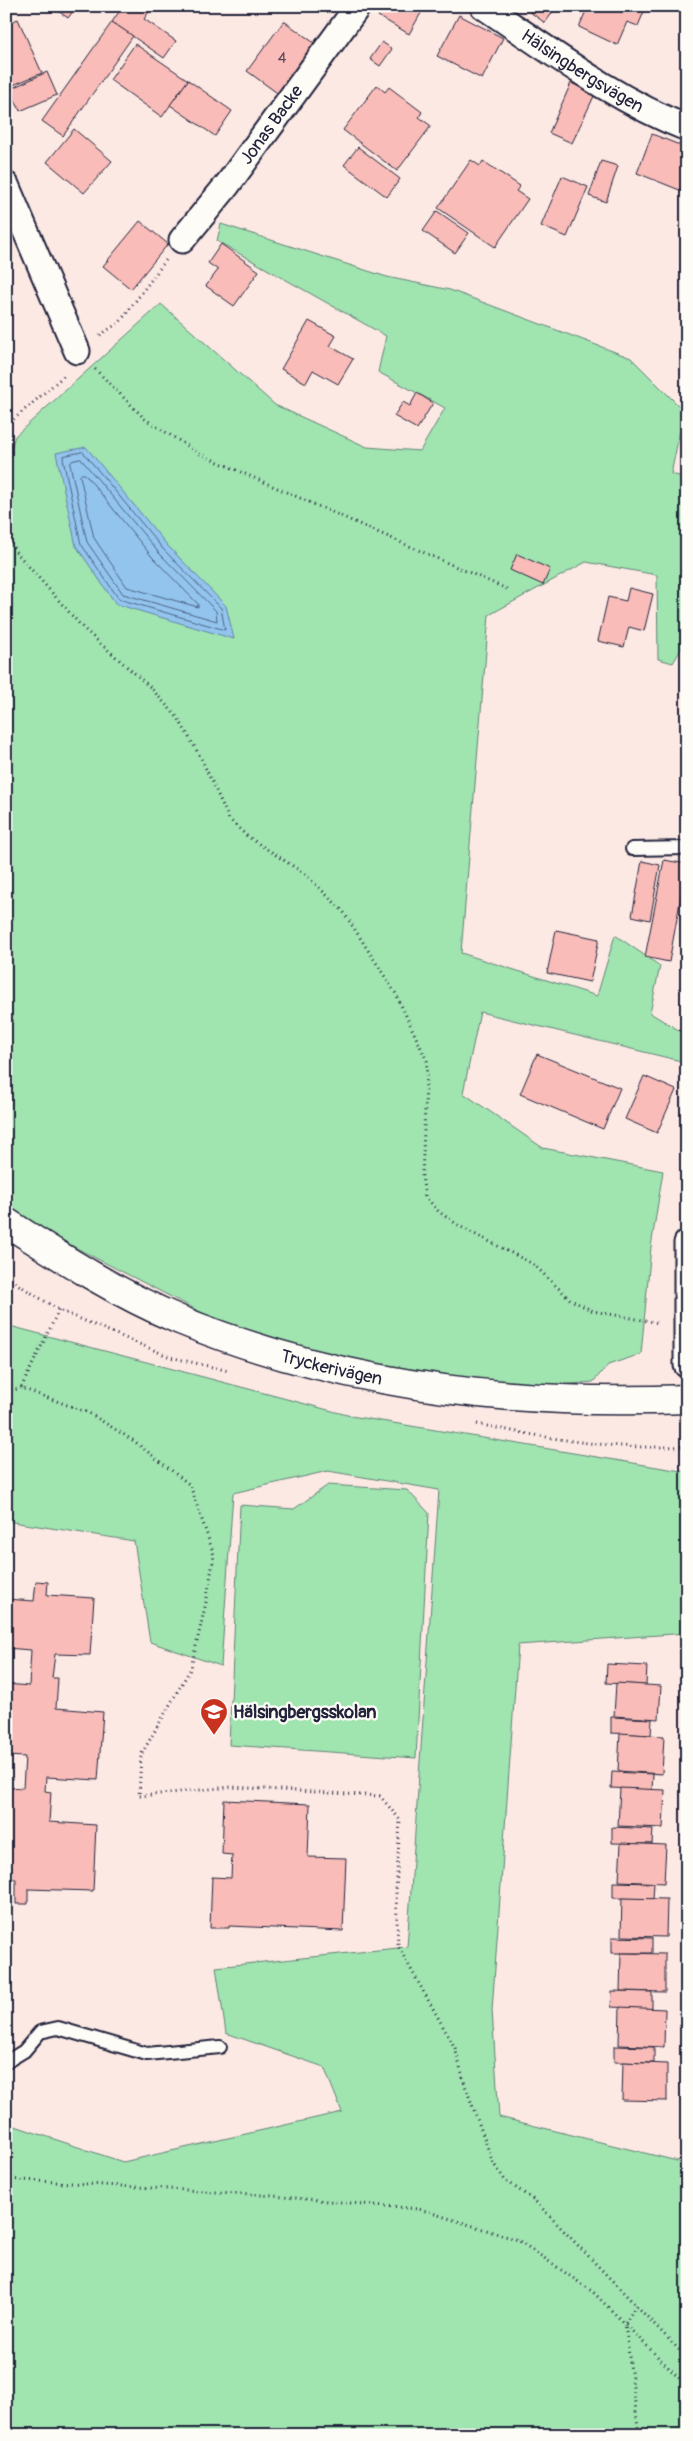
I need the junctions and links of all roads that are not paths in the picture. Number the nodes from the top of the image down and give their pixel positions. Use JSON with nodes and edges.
{"nodes":[{"id":1,"x":358,"y":6,"type":"edge"},
{"id":2,"x":483,"y":6,"type":"edge"},
{"id":3,"x":687,"y":128,"type":"edge"},
{"id":4,"x":6,"y":185,"type":"edge"},
{"id":5,"x":182,"y":240,"type":"road end"},
{"id":6,"x":77,"y":352,"type":"road end"},
{"id":7,"x":687,"y":848,"type":"edge"},
{"id":8,"x":632,"y":849,"type":"dead end"},
{"id":9,"x":6,"y":1222,"type":"edge"},
{"id":10,"x":687,"y":1244,"type":"edge"},
{"id":11,"x":686,"y":1327,"type":"edge"},
{"id":12,"x":687,"y":1365,"type":"edge"},
{"id":13,"x":687,"y":1399,"type":"edge"},
{"id":14,"x":220,"y":2047,"type":"dead end"},
{"id":15,"x":6,"y":2062,"type":"edge"}],
"edges":[{"from":1,"to":5,"type":"street","name":"Jonas Backe"},
{"from":2,"to":3,"type":"street","name":"Hälsingbergsvägen"},
{"from":4,"to":6,"type":"street"},
{"from":7,"to":8,"type":"lane"},
{"from":9,"to":13,"type":"street","name":"Tryckerivägen"},
{"from":10,"to":11,"type":"street"},
{"from":11,"to":12,"type":"street"},
{"from":14,"to":15,"type":"lane"}]}
